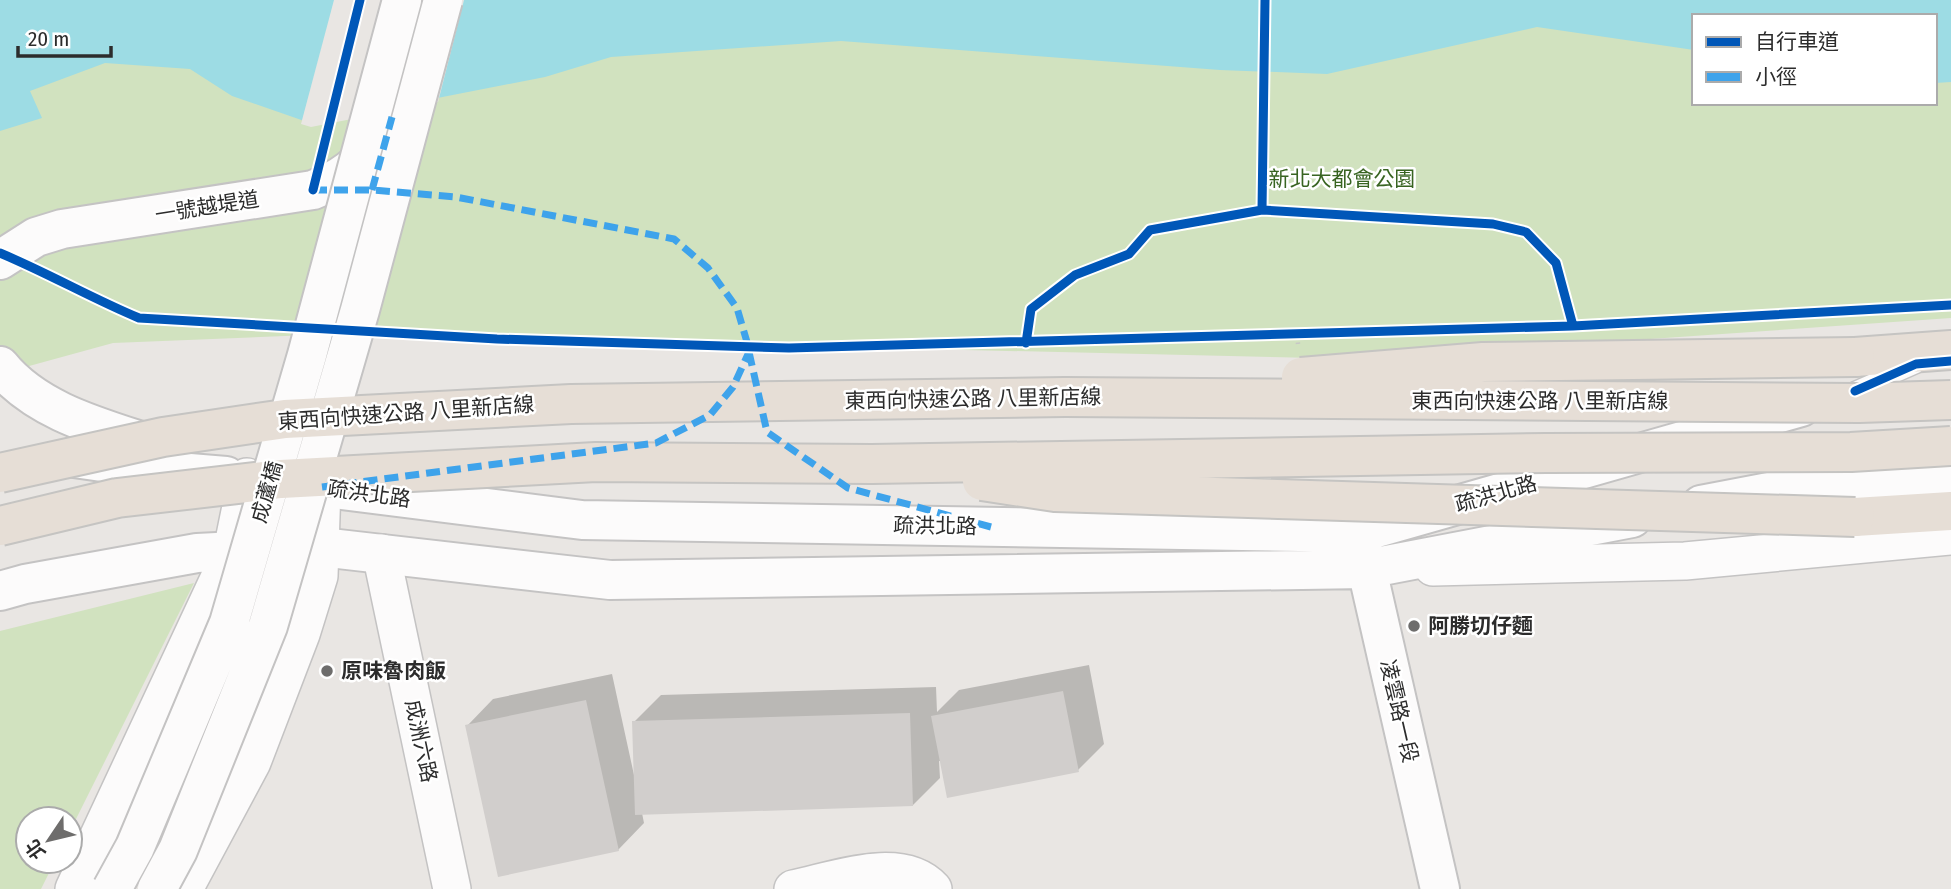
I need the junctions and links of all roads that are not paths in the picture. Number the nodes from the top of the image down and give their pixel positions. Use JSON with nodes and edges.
{"nodes":[{"id":1,"x":402,"y":0,"type":"edge"},
{"id":2,"x":423,"y":0,"type":"edge"},
{"id":3,"x":443,"y":0,"type":"edge"},
{"id":4,"x":0,"y":260,"type":"edge"},
{"id":5,"x":1951,"y":350,"type":"edge"},
{"id":6,"x":1951,"y":361,"type":"edge"},
{"id":7,"x":0,"y":366,"type":"edge"},
{"id":8,"x":1951,"y":384,"type":"edge"},
{"id":9,"x":1855,"y":391,"type":"junction"},
{"id":10,"x":1065,"y":397,"type":"junction"},
{"id":11,"x":1951,"y":400,"type":"edge"},
{"id":12,"x":1951,"y":446,"type":"edge"},
{"id":13,"x":872,"y":464,"type":"junction"},
{"id":14,"x":0,"y":472,"type":"edge"},
{"id":15,"x":247,"y":478,"type":"junction"},
{"id":16,"x":1951,"y":481,"type":"edge"},
{"id":17,"x":322,"y":488,"type":"junction"},
{"id":18,"x":1951,"y":511,"type":"edge"},
{"id":19,"x":0,"y":526,"type":"edge"},
{"id":20,"x":1951,"y":536,"type":"edge"},
{"id":21,"x":321,"y":547,"type":"junction"},
{"id":22,"x":232,"y":551,"type":"junction"},
{"id":23,"x":1362,"y":551,"type":"junction"},
{"id":24,"x":381,"y":553,"type":"junction"},
{"id":25,"x":0,"y":592,"type":"edge"},
{"id":26,"x":74,"y":889,"type":"edge"},
{"id":27,"x":112,"y":889,"type":"edge"},
{"id":28,"x":157,"y":889,"type":"edge"},
{"id":29,"x":184,"y":889,"type":"edge"},
{"id":30,"x":452,"y":889,"type":"edge"},
{"id":31,"x":793,"y":889,"type":"edge"},
{"id":32,"x":933,"y":889,"type":"edge"},
{"id":33,"x":1440,"y":889,"type":"edge"}],
"edges":[{"from":1,"to":27,"type":"street","name":"成蘆橋","bridge":true},
{"from":2,"to":4,"type":"street","name":"一號越堤道"},
{"from":3,"to":28,"type":"street","name":"成蘆橋","bridge":true},
{"from":5,"to":10,"type":"highway","bridge":true},
{"from":6,"to":9,"type":"lane","name":"疏洪北路"},
{"from":7,"to":15,"type":"street"},
{"from":8,"to":9,"type":"street","name":"疏洪北路"},
{"from":9,"to":23,"type":"street","name":"疏洪北路"},
{"from":10,"to":11,"type":"highway","name":"東西向快速公路 八里新店線","bridge":true},
{"from":10,"to":14,"type":"highway","name":"東西向快速公路 八里新店線","bridge":true},
{"from":12,"to":13,"type":"highway","bridge":true},
{"from":13,"to":18,"type":"highway","bridge":true},
{"from":13,"to":19,"type":"highway","bridge":true},
{"from":14,"to":15,"type":"street","name":"疏洪北路"},
{"from":15,"to":17,"type":"street","name":"疏洪北路"},
{"from":15,"to":22,"type":"street"},
{"from":16,"to":23,"type":"street","name":"疏洪北路"},
{"from":17,"to":21,"type":"street"},
{"from":17,"to":23,"type":"street","name":"疏洪北路"},
{"from":20,"to":23,"type":"street","name":"疏洪北路"},
{"from":21,"to":22,"type":"street","name":"疏洪北路"},
{"from":21,"to":24,"type":"street","name":"疏洪北路"},
{"from":21,"to":29,"type":"street"},
{"from":22,"to":25,"type":"street","name":"疏洪北路"},
{"from":22,"to":26,"type":"street"},
{"from":23,"to":24,"type":"street","name":"疏洪北路"},
{"from":23,"to":33,"type":"street","name":"凌雲路一段"},
{"from":24,"to":30,"type":"street","name":"成洲六路"},
{"from":31,"to":32,"type":"street"}]}
